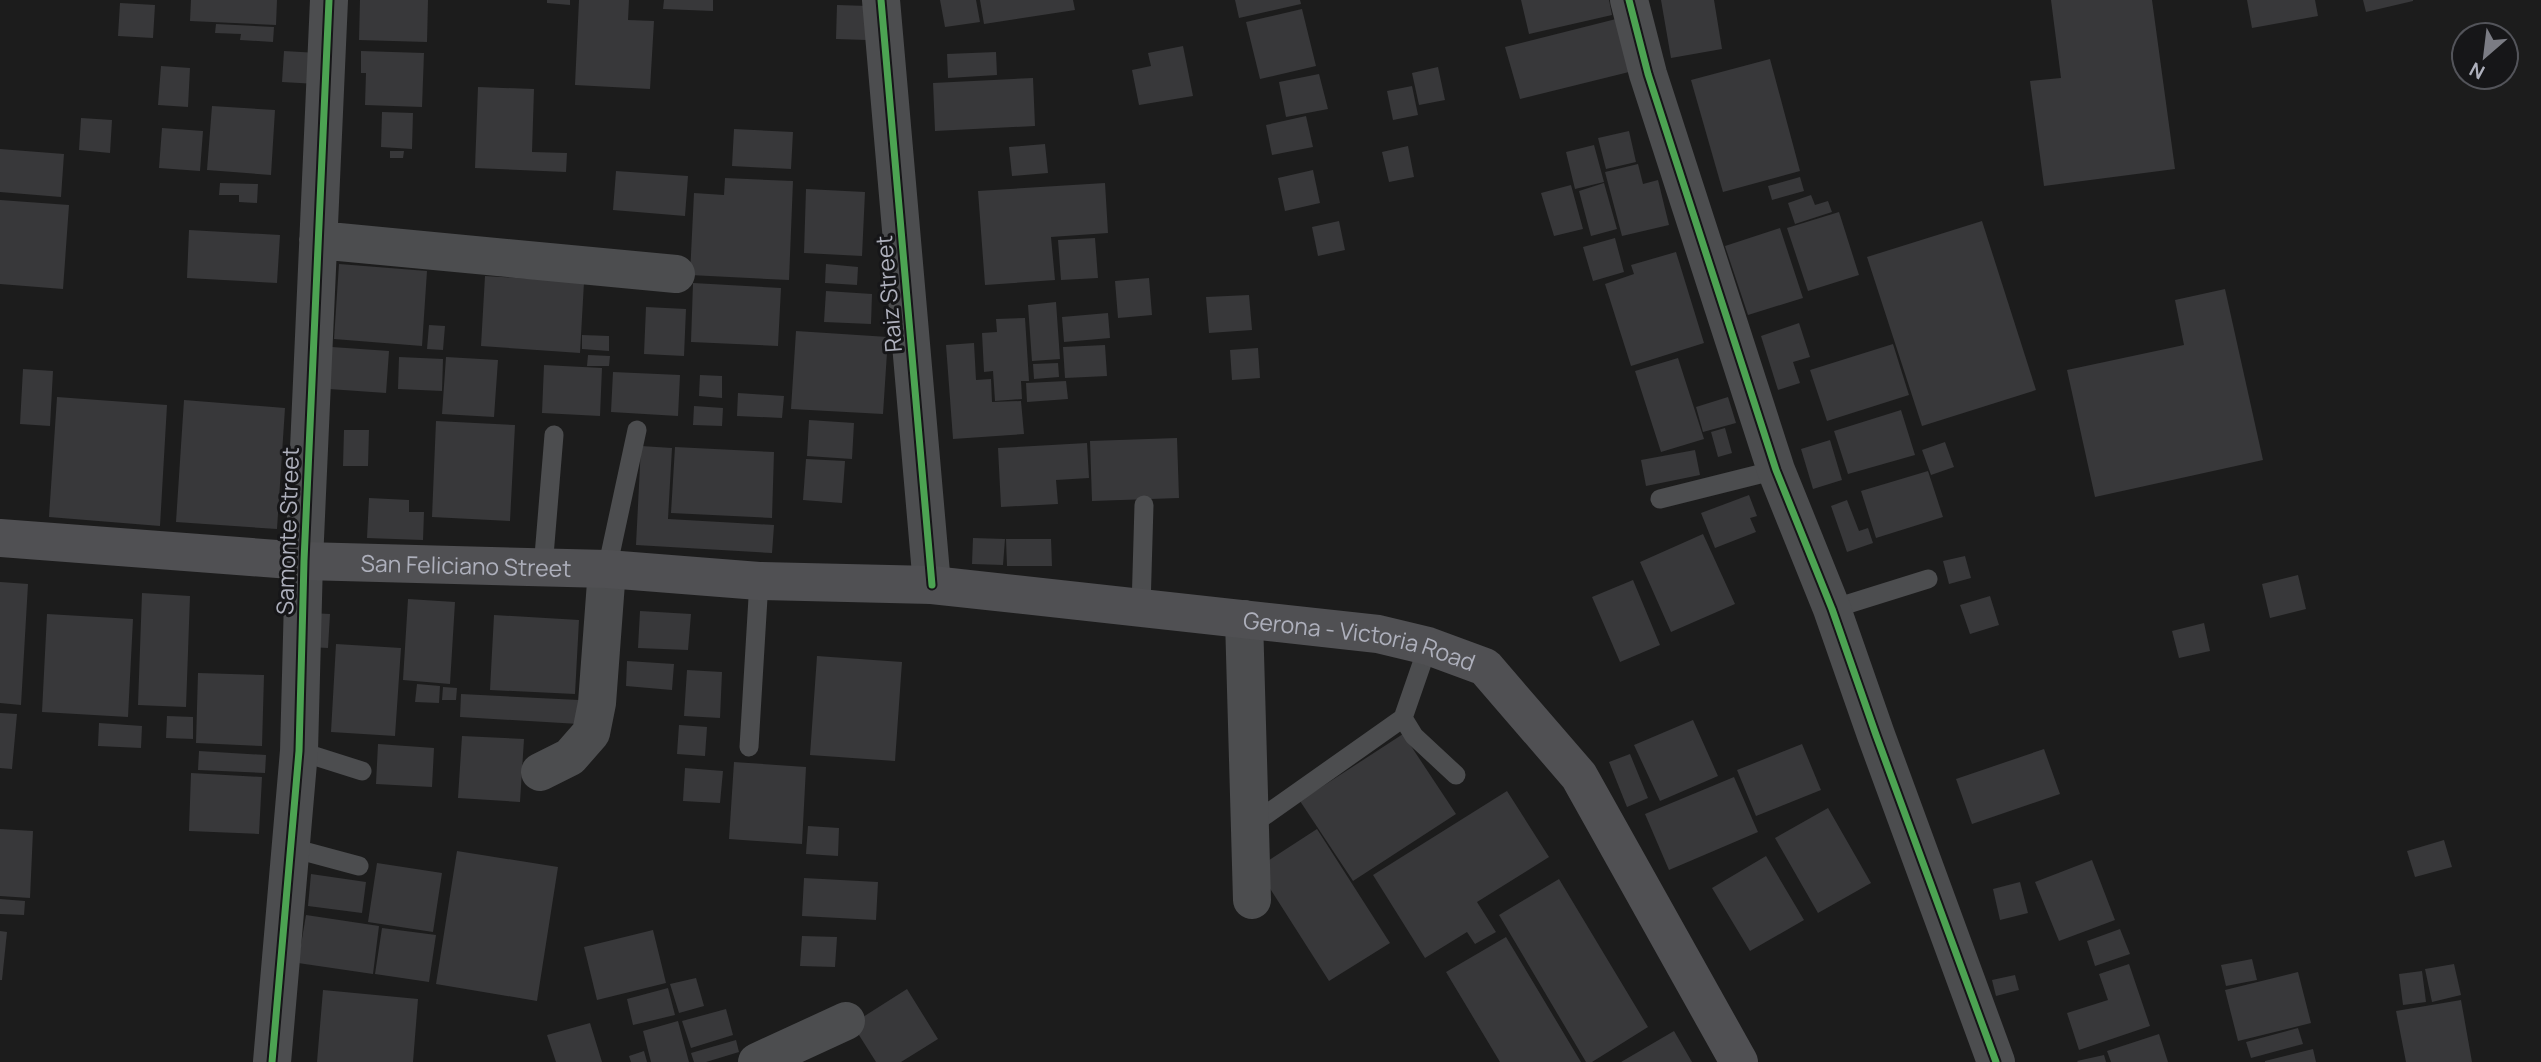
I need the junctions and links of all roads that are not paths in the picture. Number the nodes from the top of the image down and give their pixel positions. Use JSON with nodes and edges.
{"nodes":[{"id":1,"x":329,"y":0,"type":"edge"},
{"id":2,"x":881,"y":0,"type":"edge"},
{"id":3,"x":1629,"y":0,"type":"edge"},
{"id":4,"x":318,"y":240,"type":"junction"},
{"id":5,"x":676,"y":274,"type":"dead end"},
{"id":6,"x":637,"y":430,"type":"dead end"},
{"id":7,"x":554,"y":435,"type":"dead end"},
{"id":8,"x":1776,"y":470,"type":"junction"},
{"id":9,"x":1660,"y":499,"type":"dead end"},
{"id":10,"x":1144,"y":505,"type":"dead end"},
{"id":11,"x":0,"y":538,"type":"edge"},
{"id":12,"x":304,"y":561,"type":"junction"},
{"id":13,"x":543,"y":568,"type":"junction"},
{"id":14,"x":607,"y":569,"type":"junction"},
{"id":15,"x":1928,"y":579,"type":"dead end"},
{"id":16,"x":759,"y":581,"type":"junction"},
{"id":17,"x":932,"y":585,"type":"junction"},
{"id":18,"x":1142,"y":608,"type":"junction"},
{"id":19,"x":1832,"y":609,"type":"junction"},
{"id":20,"x":1244,"y":620,"type":"junction"},
{"id":21,"x":1428,"y":646,"type":"junction"},
{"id":22,"x":1404,"y":718,"type":"junction"},
{"id":23,"x":749,"y":747,"type":"dead end"},
{"id":24,"x":299,"y":751,"type":"junction"},
{"id":25,"x":362,"y":771,"type":"dead end"},
{"id":26,"x":540,"y":772,"type":"dead end"},
{"id":27,"x":1455,"y":775,"type":"dead end"},
{"id":28,"x":1250,"y":826,"type":"junction"},
{"id":29,"x":292,"y":848,"type":"junction"},
{"id":30,"x":359,"y":866,"type":"dead end"},
{"id":31,"x":1252,"y":900,"type":"dead end"},
{"id":32,"x":846,"y":1021,"type":"dead end"},
{"id":33,"x":272,"y":1062,"type":"edge"},
{"id":34,"x":757,"y":1062,"type":"edge"},
{"id":35,"x":1739,"y":1062,"type":"edge"},
{"id":36,"x":1996,"y":1062,"type":"edge"}],
"edges":[{"from":1,"to":4,"type":"street","name":"Samonte Street"},
{"from":2,"to":17,"type":"street","name":"Raiz Street"},
{"from":3,"to":8,"type":"street"},
{"from":4,"to":5,"type":"street"},
{"from":4,"to":12,"type":"street","name":"Samonte Street"},
{"from":6,"to":14,"type":"lane"},
{"from":7,"to":13,"type":"lane"},
{"from":8,"to":9,"type":"lane"},
{"from":8,"to":19,"type":"street"},
{"from":10,"to":18,"type":"lane"},
{"from":11,"to":12,"type":"main road","name":"San Feliciano Street"},
{"from":12,"to":13,"type":"main road","name":"San Feliciano Street"},
{"from":12,"to":24,"type":"street","name":"Samonte Street"},
{"from":13,"to":14,"type":"main road","name":"San Feliciano Street"},
{"from":14,"to":16,"type":"main road","name":"San Feliciano Street"},
{"from":14,"to":26,"type":"street"},
{"from":15,"to":19,"type":"lane"},
{"from":16,"to":17,"type":"main road","name":"San Feliciano Street"},
{"from":16,"to":23,"type":"lane"},
{"from":17,"to":18,"type":"main road","name":"Gerona - Victoria Road"},
{"from":18,"to":20,"type":"main road","name":"Gerona - Victoria Road"},
{"from":19,"to":36,"type":"street"},
{"from":20,"to":21,"type":"main road","name":"Gerona - Victoria Road"},
{"from":20,"to":28,"type":"street"},
{"from":21,"to":22,"type":"lane"},
{"from":21,"to":35,"type":"main road","name":"Gerona - Victoria Road"},
{"from":22,"to":27,"type":"lane"},
{"from":22,"to":28,"type":"lane"},
{"from":24,"to":25,"type":"lane"},
{"from":24,"to":29,"type":"street","name":"Samonte Street"},
{"from":28,"to":31,"type":"street"},
{"from":29,"to":30,"type":"lane"},
{"from":29,"to":33,"type":"street","name":"Samonte Street"},
{"from":32,"to":34,"type":"street"}]}
